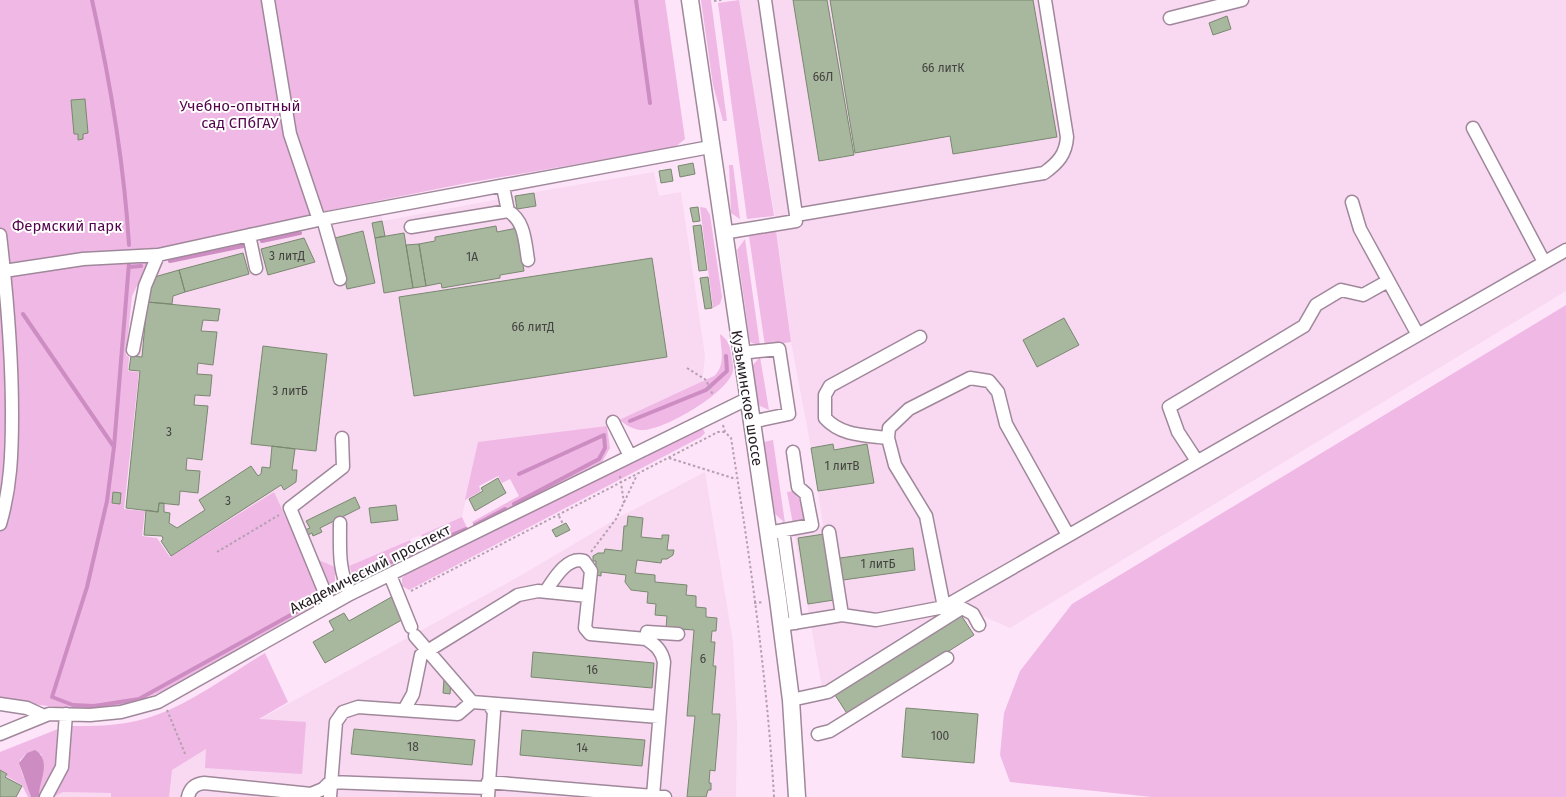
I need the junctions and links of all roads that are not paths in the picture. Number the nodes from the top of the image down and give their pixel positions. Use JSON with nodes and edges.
{"nodes":[{"id":1,"x":268,"y":0,"type":"edge"},
{"id":2,"x":690,"y":0,"type":"edge"},
{"id":3,"x":765,"y":0,"type":"edge"},
{"id":4,"x":1044,"y":0,"type":"edge"},
{"id":5,"x":1242,"y":0,"type":"edge"},
{"id":6,"x":1170,"y":18,"type":"dead end"},
{"id":7,"x":1473,"y":128,"type":"dead end"},
{"id":8,"x":710,"y":147,"type":"junction"},
{"id":9,"x":504,"y":186,"type":"junction"},
{"id":10,"x":1352,"y":202,"type":"dead end"},
{"id":11,"x":508,"y":211,"type":"junction"},
{"id":12,"x":796,"y":215,"type":"junction"},
{"id":13,"x":321,"y":219,"type":"junction"},
{"id":14,"x":411,"y":227,"type":"dead end"},
{"id":15,"x":723,"y":233,"type":"junction"},
{"id":16,"x":0,"y":235,"type":"edge"},
{"id":17,"x":249,"y":235,"type":"junction"},
{"id":18,"x":1566,"y":250,"type":"edge"},
{"id":19,"x":158,"y":255,"type":"junction"},
{"id":20,"x":528,"y":260,"type":"dead end"},
{"id":21,"x":1544,"y":262,"type":"junction"},
{"id":22,"x":256,"y":268,"type":"dead end"},
{"id":23,"x":4,"y":271,"type":"junction"},
{"id":24,"x":340,"y":279,"type":"dead end"},
{"id":25,"x":1388,"y":281,"type":"junction"},
{"id":26,"x":1418,"y":335,"type":"junction"},
{"id":27,"x":920,"y":337,"type":"dead end"},
{"id":28,"x":133,"y":350,"type":"dead end"},
{"id":29,"x":740,"y":353,"type":"junction"},
{"id":30,"x":747,"y":398,"type":"junction"},
{"id":31,"x":613,"y":422,"type":"dead end"},
{"id":32,"x":751,"y":422,"type":"junction"},
{"id":33,"x":342,"y":438,"type":"dead end"},
{"id":34,"x":888,"y":438,"type":"junction"},
{"id":35,"x":793,"y":452,"type":"dead end"},
{"id":36,"x":630,"y":456,"type":"junction"},
{"id":37,"x":1197,"y":461,"type":"junction"},
{"id":38,"x":0,"y":524,"type":"edge"},
{"id":39,"x":340,"y":524,"type":"dead end"},
{"id":40,"x":775,"y":532,"type":"junction"},
{"id":41,"x":829,"y":532,"type":"dead end"},
{"id":42,"x":1068,"y":534,"type":"junction"},
{"id":43,"x":390,"y":575,"type":"junction"},
{"id":44,"x":546,"y":591,"type":"junction"},
{"id":45,"x":350,"y":594,"type":"junction"},
{"id":46,"x":588,"y":596,"type":"junction"},
{"id":47,"x":330,"y":605,"type":"junction"},
{"id":48,"x":944,"y":607,"type":"junction"},
{"id":49,"x":842,"y":614,"type":"junction"},
{"id":50,"x":789,"y":624,"type":"junction"},
{"id":51,"x":979,"y":625,"type":"dead end"},
{"id":52,"x":678,"y":634,"type":"dead end"},
{"id":53,"x":646,"y":639,"type":"junction"},
{"id":54,"x":427,"y":650,"type":"junction"},
{"id":55,"x":947,"y":658,"type":"dead end"},
{"id":56,"x":791,"y":700,"type":"junction"},
{"id":57,"x":472,"y":702,"type":"junction"},
{"id":58,"x":0,"y":704,"type":"edge"},
{"id":59,"x":489,"y":704,"type":"junction"},
{"id":60,"x":404,"y":710,"type":"junction"},
{"id":61,"x":66,"y":714,"type":"junction"},
{"id":62,"x":42,"y":715,"type":"junction"},
{"id":63,"x":659,"y":717,"type":"junction"},
{"id":64,"x":0,"y":734,"type":"edge"},
{"id":65,"x":818,"y":734,"type":"dead end"},
{"id":66,"x":330,"y":782,"type":"junction"},
{"id":67,"x":488,"y":789,"type":"edge"},
{"id":68,"x":659,"y":796,"type":"edge"},
{"id":69,"x":46,"y":797,"type":"edge"},
{"id":70,"x":188,"y":797,"type":"edge"},
{"id":71,"x":330,"y":797,"type":"edge"},
{"id":72,"x":797,"y":797,"type":"edge"}],
"edges":[{"from":1,"to":13,"type":"street"},
{"from":2,"to":8,"type":"main road","name":"Кузьминское шоссе"},
{"from":3,"to":12,"type":"street"},
{"from":4,"to":12,"type":"street"},
{"from":5,"to":6,"type":"street"},
{"from":7,"to":21,"type":"street"},
{"from":8,"to":9,"type":"street"},
{"from":8,"to":15,"type":"main road","name":"Кузьминское шоссе"},
{"from":9,"to":11,"type":"street"},
{"from":9,"to":13,"type":"street"},
{"from":10,"to":25,"type":"street"},
{"from":11,"to":14,"type":"street"},
{"from":11,"to":20,"type":"street"},
{"from":12,"to":15,"type":"street"},
{"from":13,"to":17,"type":"street"},
{"from":13,"to":24,"type":"street"},
{"from":15,"to":29,"type":"main road","name":"Кузьминское шоссе"},
{"from":16,"to":23,"type":"street"},
{"from":17,"to":19,"type":"street"},
{"from":17,"to":22,"type":"street"},
{"from":18,"to":21,"type":"street"},
{"from":19,"to":23,"type":"street"},
{"from":19,"to":28,"type":"street"},
{"from":21,"to":26,"type":"street"},
{"from":23,"to":38,"type":"street"},
{"from":25,"to":26,"type":"street"},
{"from":25,"to":37,"type":"street"},
{"from":26,"to":37,"type":"street"},
{"from":27,"to":34,"type":"street"},
{"from":29,"to":30,"type":"main road","name":"Кузьминское шоссе"},
{"from":29,"to":32,"type":"street"},
{"from":30,"to":32,"type":"main road","name":"Кузьминское шоссе"},
{"from":30,"to":36,"type":"street","name":"Академический проспект"},
{"from":31,"to":36,"type":"street"},
{"from":32,"to":40,"type":"main road","name":"Кузьминское шоссе"},
{"from":33,"to":47,"type":"street"},
{"from":34,"to":42,"type":"street"},
{"from":34,"to":48,"type":"street"},
{"from":35,"to":40,"type":"street"},
{"from":36,"to":43,"type":"street","name":"Академический проспект"},
{"from":37,"to":42,"type":"street"},
{"from":39,"to":45,"type":"street"},
{"from":40,"to":50,"type":"main road","name":"Кузьминское шоссе"},
{"from":41,"to":49,"type":"street"},
{"from":42,"to":48,"type":"street"},
{"from":43,"to":45,"type":"street","name":"Академический проспект"},
{"from":43,"to":54,"type":"street"},
{"from":44,"to":46,"type":"street"},
{"from":44,"to":46,"type":"street"},
{"from":44,"to":54,"type":"street"},
{"from":45,"to":47,"type":"street","name":"Академический проспект"},
{"from":46,"to":53,"type":"street"},
{"from":47,"to":61,"type":"street","name":"Академический проспект"},
{"from":48,"to":49,"type":"street"},
{"from":49,"to":50,"type":"street"},
{"from":50,"to":56,"type":"main road","name":"Кузьминское шоссе"},
{"from":51,"to":56,"type":"street"},
{"from":52,"to":53,"type":"street"},
{"from":53,"to":63,"type":"street"},
{"from":54,"to":57,"type":"street"},
{"from":54,"to":60,"type":"street"},
{"from":55,"to":65,"type":"street"},
{"from":56,"to":72,"type":"main road","name":"Кузьминское шоссе"},
{"from":57,"to":59,"type":"street"},
{"from":57,"to":60,"type":"street"},
{"from":58,"to":62,"type":"street"},
{"from":59,"to":63,"type":"street"},
{"from":59,"to":67,"type":"street"},
{"from":60,"to":66,"type":"street"},
{"from":61,"to":62,"type":"street","name":"Академический проспект"},
{"from":61,"to":69,"type":"street"},
{"from":62,"to":64,"type":"street","name":"Академический проспект"},
{"from":63,"to":68,"type":"street"},
{"from":66,"to":67,"type":"street"},
{"from":66,"to":70,"type":"street"},
{"from":66,"to":71,"type":"street"},
{"from":67,"to":68,"type":"street"}]}
